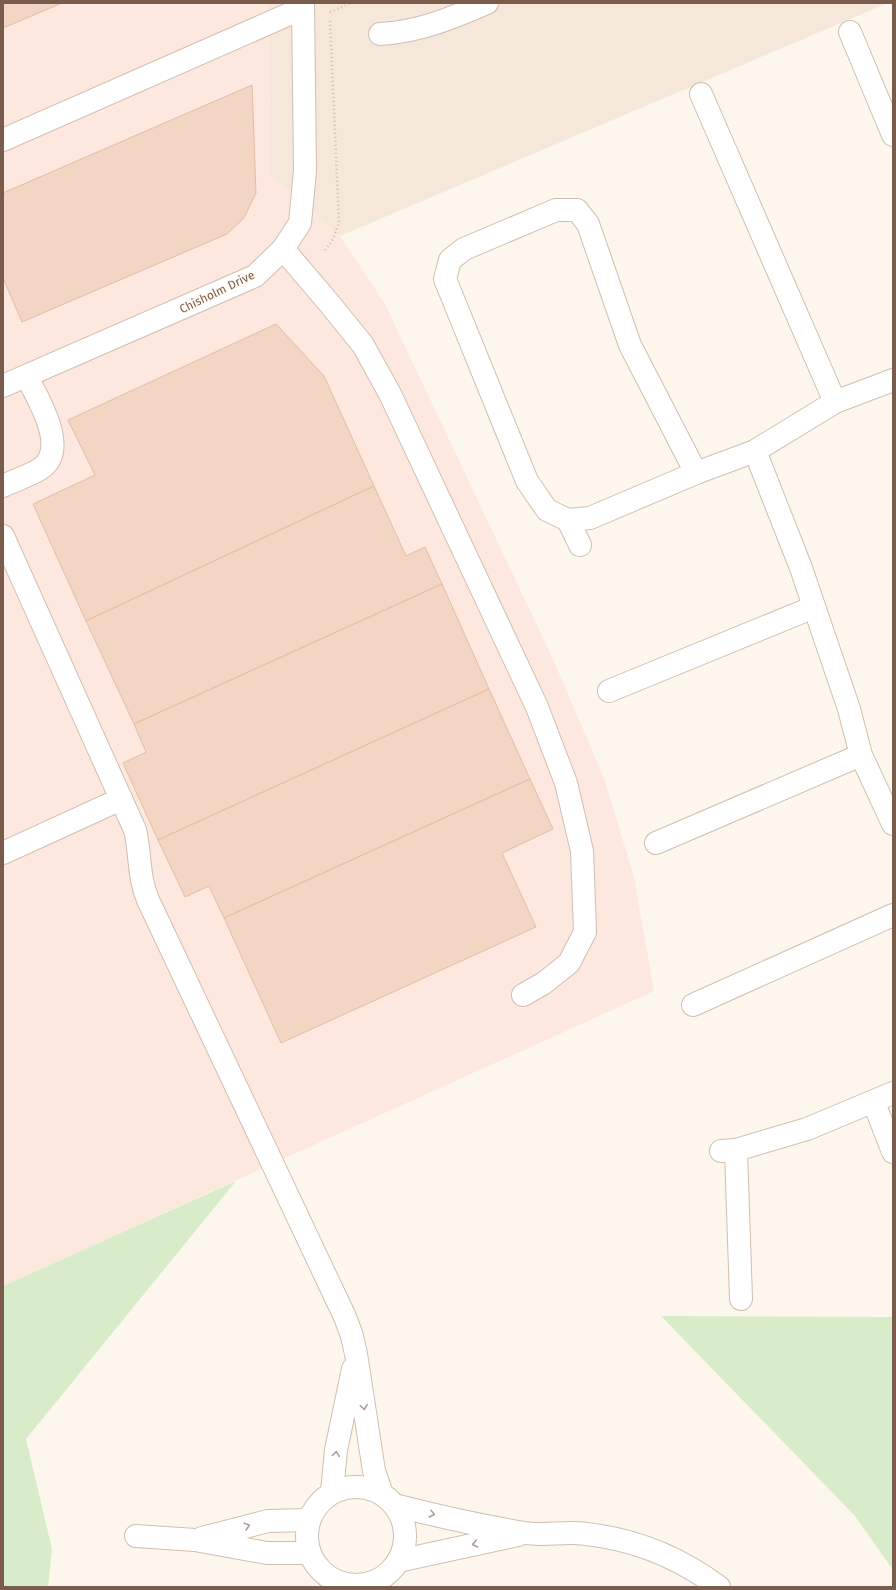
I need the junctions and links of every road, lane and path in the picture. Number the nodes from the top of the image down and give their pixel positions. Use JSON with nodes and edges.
{"nodes":[{"id":1,"x":351,"y":3,"type":"edge"},
{"id":2,"x":487,"y":3,"type":"edge"},
{"id":3,"x":303,"y":6,"type":"edge"},
{"id":4,"x":330,"y":8,"type":"dead end"},
{"id":5,"x":330,"y":12,"type":"junction"},
{"id":6,"x":850,"y":32,"type":"dead end"},
{"id":7,"x":380,"y":34,"type":"dead end"},
{"id":8,"x":701,"y":94,"type":"dead end"},
{"id":9,"x":893,"y":135,"type":"edge"},
{"id":10,"x":3,"y":140,"type":"edge"},
{"id":11,"x":283,"y":249,"type":"junction"},
{"id":12,"x":325,"y":250,"type":"dead end"},
{"id":13,"x":27,"y":377,"type":"junction"},
{"id":14,"x":893,"y":380,"type":"edge"},
{"id":15,"x":3,"y":386,"type":"edge"},
{"id":16,"x":835,"y":402,"type":"junction"},
{"id":17,"x":755,"y":451,"type":"junction"},
{"id":18,"x":696,"y":473,"type":"junction"},
{"id":19,"x":3,"y":486,"type":"edge"},
{"id":20,"x":568,"y":520,"type":"junction"},
{"id":21,"x":3,"y":536,"type":"edge"},
{"id":22,"x":580,"y":545,"type":"dead end"},
{"id":23,"x":814,"y":607,"type":"junction"},
{"id":24,"x":609,"y":691,"type":"dead end"},
{"id":25,"x":861,"y":755,"type":"junction"},
{"id":26,"x":121,"y":799,"type":"junction"},
{"id":27,"x":893,"y":824,"type":"edge"},
{"id":28,"x":656,"y":844,"type":"dead end"},
{"id":29,"x":3,"y":853,"type":"edge"},
{"id":30,"x":893,"y":915,"type":"edge"},
{"id":31,"x":522,"y":994,"type":"dead end"},
{"id":32,"x":693,"y":1005,"type":"dead end"},
{"id":33,"x":893,"y":1093,"type":"edge"},
{"id":34,"x":874,"y":1103,"type":"junction"},
{"id":35,"x":893,"y":1152,"type":"edge"},
{"id":36,"x":741,"y":1299,"type":"dead end"},
{"id":37,"x":356,"y":1354,"type":"junction"},
{"id":38,"x":332,"y":1492,"type":"junction"},
{"id":39,"x":388,"y":1500,"type":"junction"},
{"id":40,"x":308,"y":1520,"type":"junction"},
{"id":41,"x":527,"y":1533,"type":"junction"},
{"id":42,"x":136,"y":1536,"type":"dead end"},
{"id":43,"x":195,"y":1540,"type":"junction"},
{"id":44,"x":309,"y":1553,"type":"junction"},
{"id":45,"x":391,"y":1573,"type":"edge"},
{"id":46,"x":325,"y":1580,"type":"edge"},
{"id":47,"x":719,"y":1587,"type":"edge"}],
"edges":[{"from":1,"to":5,"type":"path"},
{"from":2,"to":7,"type":"street"},
{"from":3,"to":10,"type":"street"},
{"from":3,"to":11,"type":"street","name":"Chisholm Drive"},
{"from":4,"to":5,"type":"path"},
{"from":5,"to":12,"type":"path"},
{"from":6,"to":9,"type":"street"},
{"from":8,"to":16,"type":"street"},
{"from":11,"to":13,"type":"street","name":"Chisholm Drive"},
{"from":11,"to":31,"type":"street"},
{"from":13,"to":15,"type":"street","name":"Chisholm Drive"},
{"from":13,"to":19,"type":"street"},
{"from":14,"to":16,"type":"street"},
{"from":16,"to":17,"type":"street"},
{"from":17,"to":18,"type":"street"},
{"from":17,"to":23,"type":"street"},
{"from":18,"to":20,"type":"street"},
{"from":18,"to":20,"type":"street"},
{"from":20,"to":22,"type":"street"},
{"from":21,"to":26,"type":"street"},
{"from":23,"to":24,"type":"street"},
{"from":23,"to":25,"type":"street"},
{"from":25,"to":27,"type":"street"},
{"from":25,"to":28,"type":"street"},
{"from":26,"to":29,"type":"street"},
{"from":26,"to":37,"type":"street"},
{"from":30,"to":32,"type":"street"},
{"from":33,"to":34,"type":"street"},
{"from":34,"to":35,"type":"street"},
{"from":34,"to":36,"type":"street"},
{"from":38,"to":37,"type":"street","one_way":true},
{"from":37,"to":39,"type":"street","one_way":true},
{"from":38,"to":39,"type":"street"},
{"from":38,"to":40,"type":"street"},
{"from":39,"to":41,"type":"street","one_way":true},
{"from":39,"to":45,"type":"street"},
{"from":43,"to":40,"type":"street","one_way":true},
{"from":40,"to":44,"type":"street"},
{"from":41,"to":45,"type":"street","one_way":true},
{"from":41,"to":47,"type":"street"},
{"from":42,"to":43,"type":"street"},
{"from":43,"to":44,"type":"street"},
{"from":44,"to":46,"type":"street"},
{"from":45,"to":46,"type":"street"}]}
